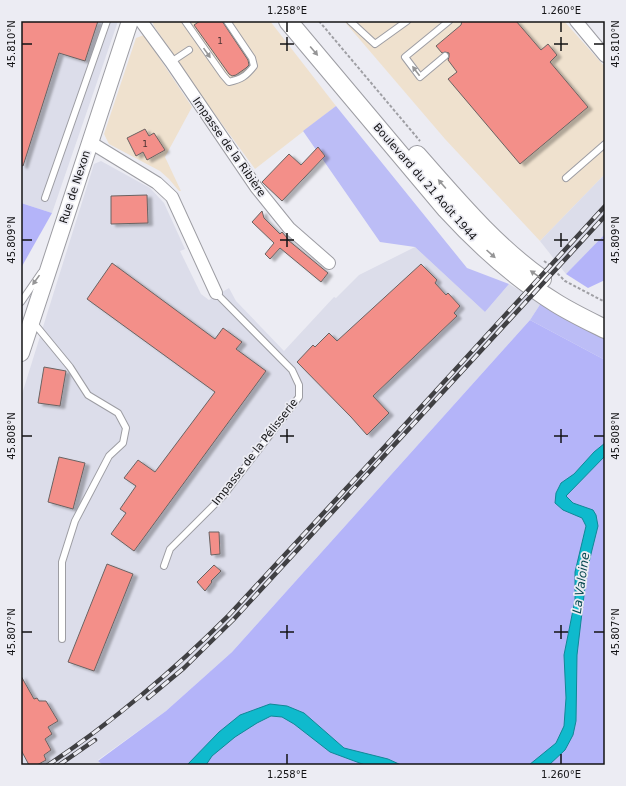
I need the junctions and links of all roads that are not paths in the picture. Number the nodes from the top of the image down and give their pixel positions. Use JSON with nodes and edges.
{"nodes":[{"id":1,"x":107,"y":21,"type":"edge"},
{"id":2,"x":130,"y":21,"type":"edge"},
{"id":3,"x":141,"y":21,"type":"edge"},
{"id":4,"x":185,"y":21,"type":"edge"},
{"id":5,"x":227,"y":21,"type":"edge"},
{"id":6,"x":288,"y":21,"type":"edge"},
{"id":7,"x":304,"y":21,"type":"edge"},
{"id":8,"x":350,"y":21,"type":"edge"},
{"id":9,"x":407,"y":21,"type":"edge"},
{"id":10,"x":449,"y":21,"type":"edge"},
{"id":11,"x":576,"y":21,"type":"edge"},
{"id":12,"x":189,"y":50,"type":"dead end"},
{"id":13,"x":445,"y":56,"type":"dead end"},
{"id":14,"x":605,"y":56,"type":"edge"},
{"id":15,"x":171,"y":62,"type":"junction"},
{"id":16,"x":90,"y":142,"type":"junction"},
{"id":17,"x":605,"y":144,"type":"edge"},
{"id":18,"x":566,"y":178,"type":"dead end"},
{"id":19,"x":45,"y":198,"type":"dead end"},
{"id":20,"x":52,"y":258,"type":"junction"},
{"id":21,"x":329,"y":263,"type":"dead end"},
{"id":22,"x":216,"y":293,"type":"joint"},
{"id":23,"x":21,"y":302,"type":"edge"},
{"id":24,"x":605,"y":315,"type":"edge"},
{"id":25,"x":32,"y":321,"type":"junction"},
{"id":26,"x":605,"y":329,"type":"edge"},
{"id":27,"x":21,"y":353,"type":"edge"},
{"id":28,"x":164,"y":566,"type":"dead end"},
{"id":29,"x":62,"y":639,"type":"dead end"}],
"edges":[{"from":1,"to":19,"type":"lane"},
{"from":2,"to":16,"type":"main road","name":"Rue de Nexon"},
{"from":3,"to":15,"type":"street","name":"Impasse de la Ribière"},
{"from":4,"to":5,"type":"lane","one_way":true},
{"from":6,"to":26,"type":"main road","name":"Boulevard du 21 Août 1944","one_way":true},
{"from":24,"to":7,"type":"main road","name":"Boulevard du 21 Août 1944","one_way":true},
{"from":8,"to":9,"type":"lane"},
{"from":13,"to":10,"type":"lane","one_way":true},
{"from":11,"to":14,"type":"street"},
{"from":12,"to":15,"type":"lane"},
{"from":15,"to":21,"type":"street","name":"Impasse de la Ribière"},
{"from":16,"to":20,"type":"main road","name":"Rue de Nexon"},
{"from":16,"to":22,"type":"street","name":"Impasse de la Pélisserie"},
{"from":17,"to":18,"type":"lane"},
{"from":20,"to":23,"type":"lane","one_way":true},
{"from":20,"to":25,"type":"main road","name":"Rue de Nexon"},
{"from":22,"to":28,"type":"lane","name":"Impasse de la Pélisserie"},
{"from":25,"to":27,"type":"main road","name":"Rue de Nexon"},
{"from":25,"to":29,"type":"lane"}]}
